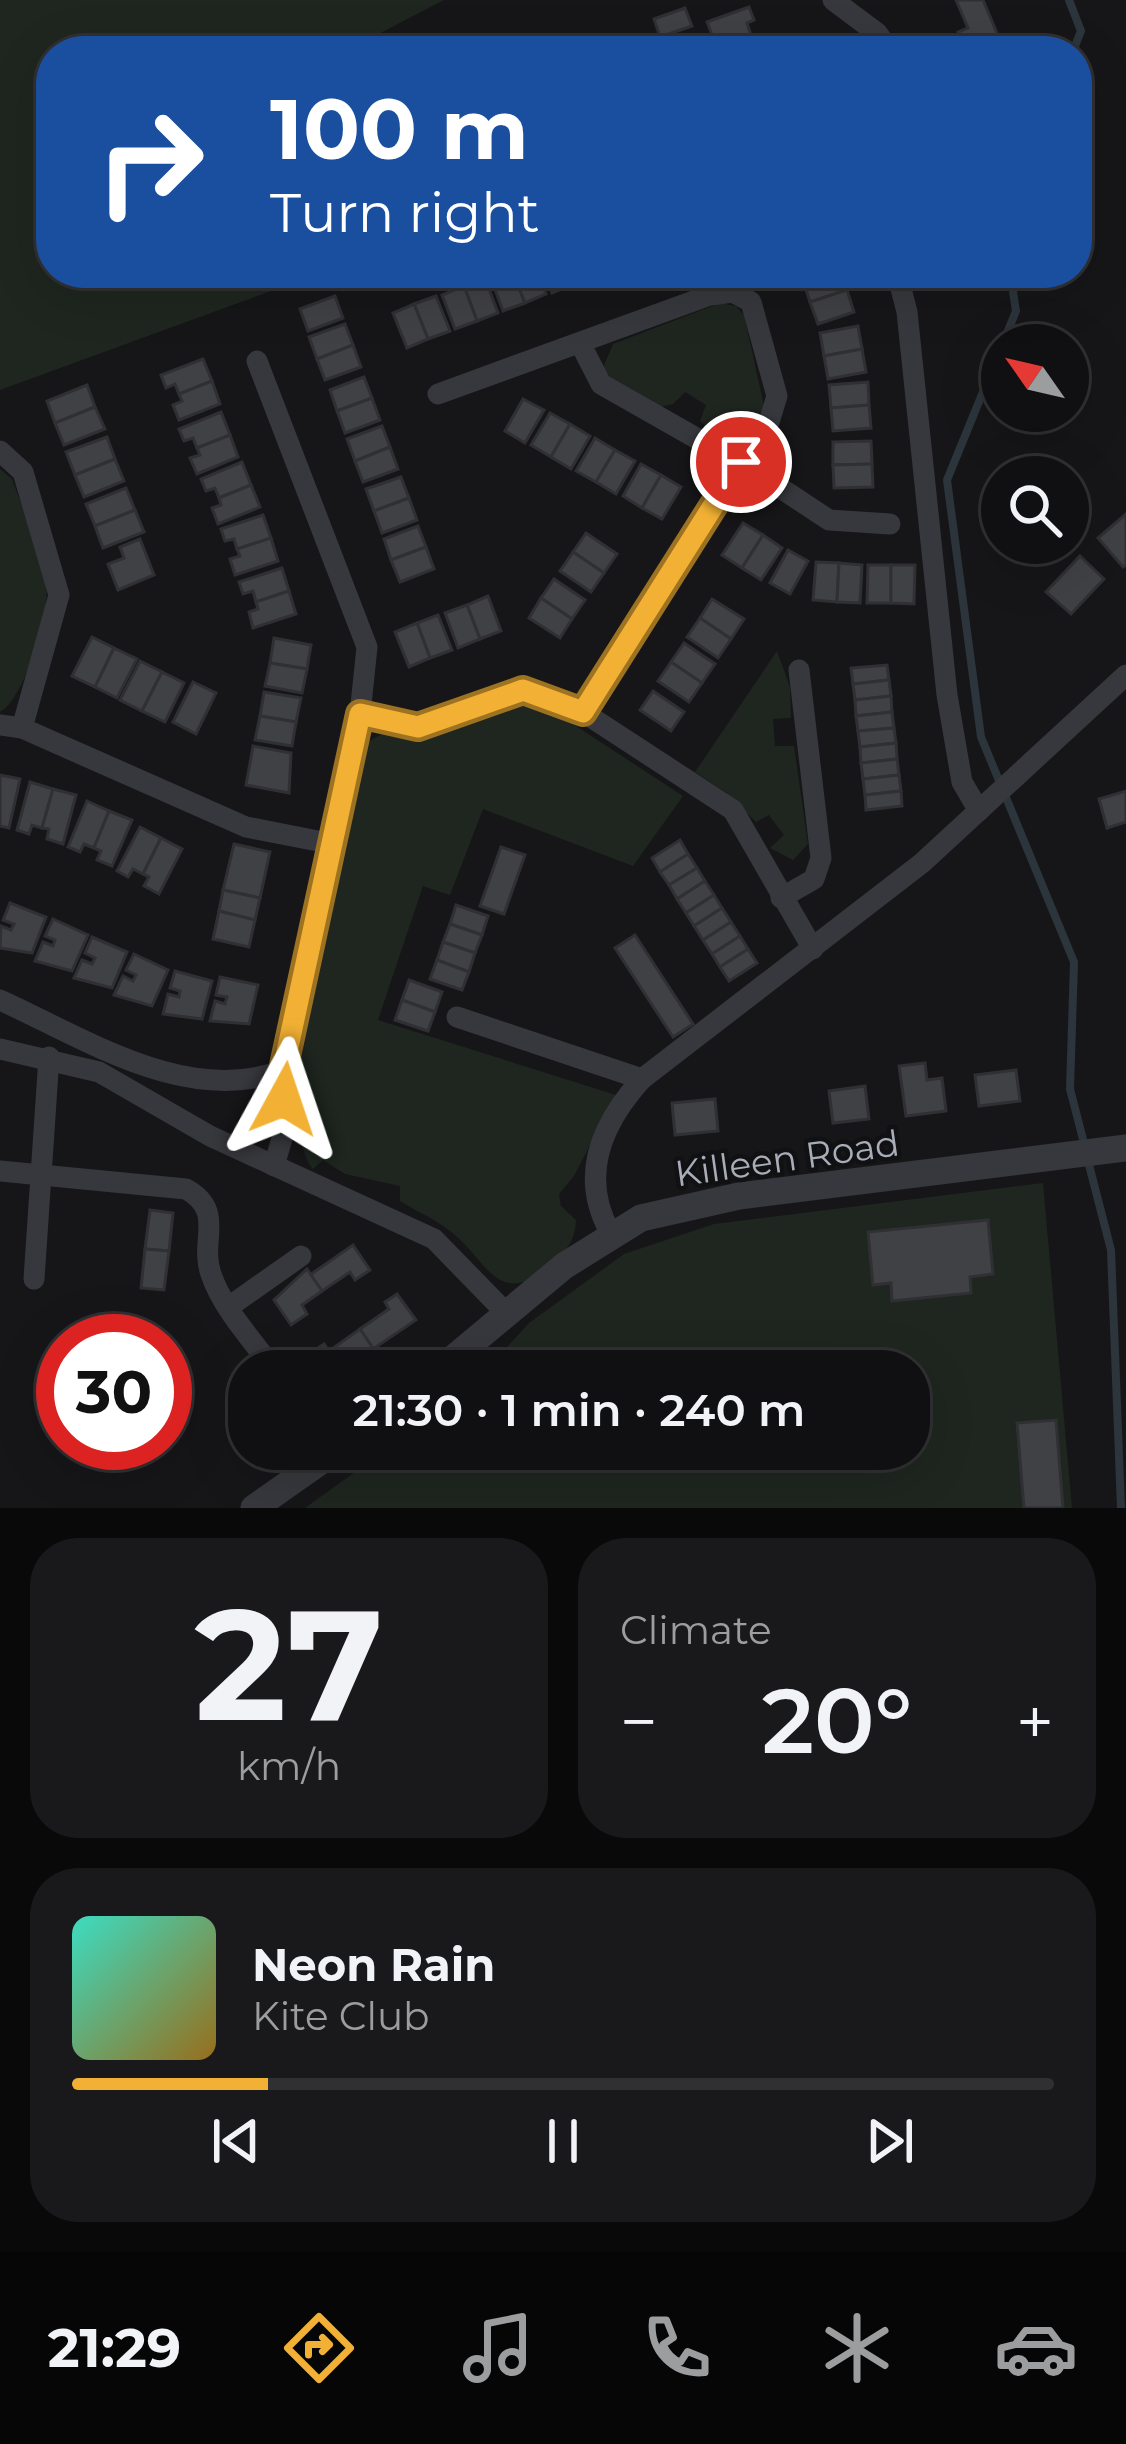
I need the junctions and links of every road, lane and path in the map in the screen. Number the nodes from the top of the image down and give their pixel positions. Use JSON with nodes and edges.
{"nodes":[{"id":1,"x":832,"y":0,"type":"edge"},
{"id":2,"x":879,"y":36,"type":"edge"},
{"id":3,"x":901,"y":288,"type":"edge"},
{"id":4,"x":580,"y":343,"type":"junction"},
{"id":5,"x":256,"y":361,"type":"dead end"},
{"id":6,"x":438,"y":394,"type":"dead end"},
{"id":7,"x":696,"y":438,"type":"dead end"},
{"id":8,"x":0,"y":451,"type":"edge"},
{"id":9,"x":741,"y":462,"type":"junction"},
{"id":10,"x":890,"y":524,"type":"dead end"},
{"id":11,"x":799,"y":670,"type":"dead end"},
{"id":12,"x":1126,"y":675,"type":"edge"},
{"id":13,"x":583,"y":712,"type":"junction"},
{"id":14,"x":360,"y":714,"type":"junction"},
{"id":15,"x":11,"y":726,"type":"edge"},
{"id":16,"x":986,"y":805,"type":"junction"},
{"id":17,"x":328,"y":843,"type":"junction"},
{"id":18,"x":781,"y":898,"type":"junction"},
{"id":19,"x":813,"y":950,"type":"junction"},
{"id":20,"x":0,"y":1000,"type":"edge"},
{"id":21,"x":457,"y":1016,"type":"dead end"},
{"id":22,"x":0,"y":1049,"type":"edge"},
{"id":23,"x":49,"y":1057,"type":"junction"},
{"id":24,"x":283,"y":1070,"type":"junction"},
{"id":25,"x":642,"y":1079,"type":"junction"},
{"id":26,"x":1120,"y":1149,"type":"edge"},
{"id":27,"x":274,"y":1166,"type":"junction"},
{"id":28,"x":0,"y":1171,"type":"edge"},
{"id":29,"x":43,"y":1175,"type":"junction"},
{"id":30,"x":610,"y":1232,"type":"junction"},
{"id":31,"x":301,"y":1256,"type":"dead end"},
{"id":32,"x":34,"y":1279,"type":"dead end"},
{"id":33,"x":230,"y":1306,"type":"junction"},
{"id":34,"x":506,"y":1313,"type":"junction"},
{"id":35,"x":260,"y":1350,"type":"edge"},
{"id":36,"x":463,"y":1350,"type":"edge"},
{"id":37,"x":308,"y":1470,"type":"edge"},
{"id":38,"x":254,"y":1508,"type":"edge"}],
"edges":[{"from":1,"to":2,"type":"street"},
{"from":3,"to":16,"type":"street"},
{"from":4,"to":6,"type":"street"},
{"from":4,"to":7,"type":"street"},
{"from":4,"to":9,"type":"street"},
{"from":5,"to":14,"type":"street"},
{"from":8,"to":15,"type":"street"},
{"from":9,"to":10,"type":"street"},
{"from":9,"to":13,"type":"street"},
{"from":11,"to":18,"type":"street"},
{"from":12,"to":16,"type":"street"},
{"from":13,"to":14,"type":"street"},
{"from":13,"to":18,"type":"street"},
{"from":14,"to":17,"type":"street"},
{"from":15,"to":17,"type":"street"},
{"from":16,"to":19,"type":"street"},
{"from":17,"to":24,"type":"street"},
{"from":18,"to":19,"type":"street"},
{"from":19,"to":25,"type":"street"},
{"from":20,"to":24,"type":"street"},
{"from":21,"to":25,"type":"street"},
{"from":22,"to":23,"type":"street"},
{"from":23,"to":27,"type":"street"},
{"from":23,"to":29,"type":"street"},
{"from":24,"to":27,"type":"street"},
{"from":25,"to":30,"type":"street"},
{"from":26,"to":30,"type":"street","name":"Killeen Road"},
{"from":27,"to":34,"type":"street"},
{"from":28,"to":29,"type":"street"},
{"from":29,"to":32,"type":"street"},
{"from":29,"to":33,"type":"street"},
{"from":30,"to":34,"type":"street","name":"Killeen Road"},
{"from":31,"to":33,"type":"street"},
{"from":33,"to":35,"type":"street"},
{"from":34,"to":36,"type":"street","name":"Killeen Road"},
{"from":37,"to":38,"type":"street"}]}
